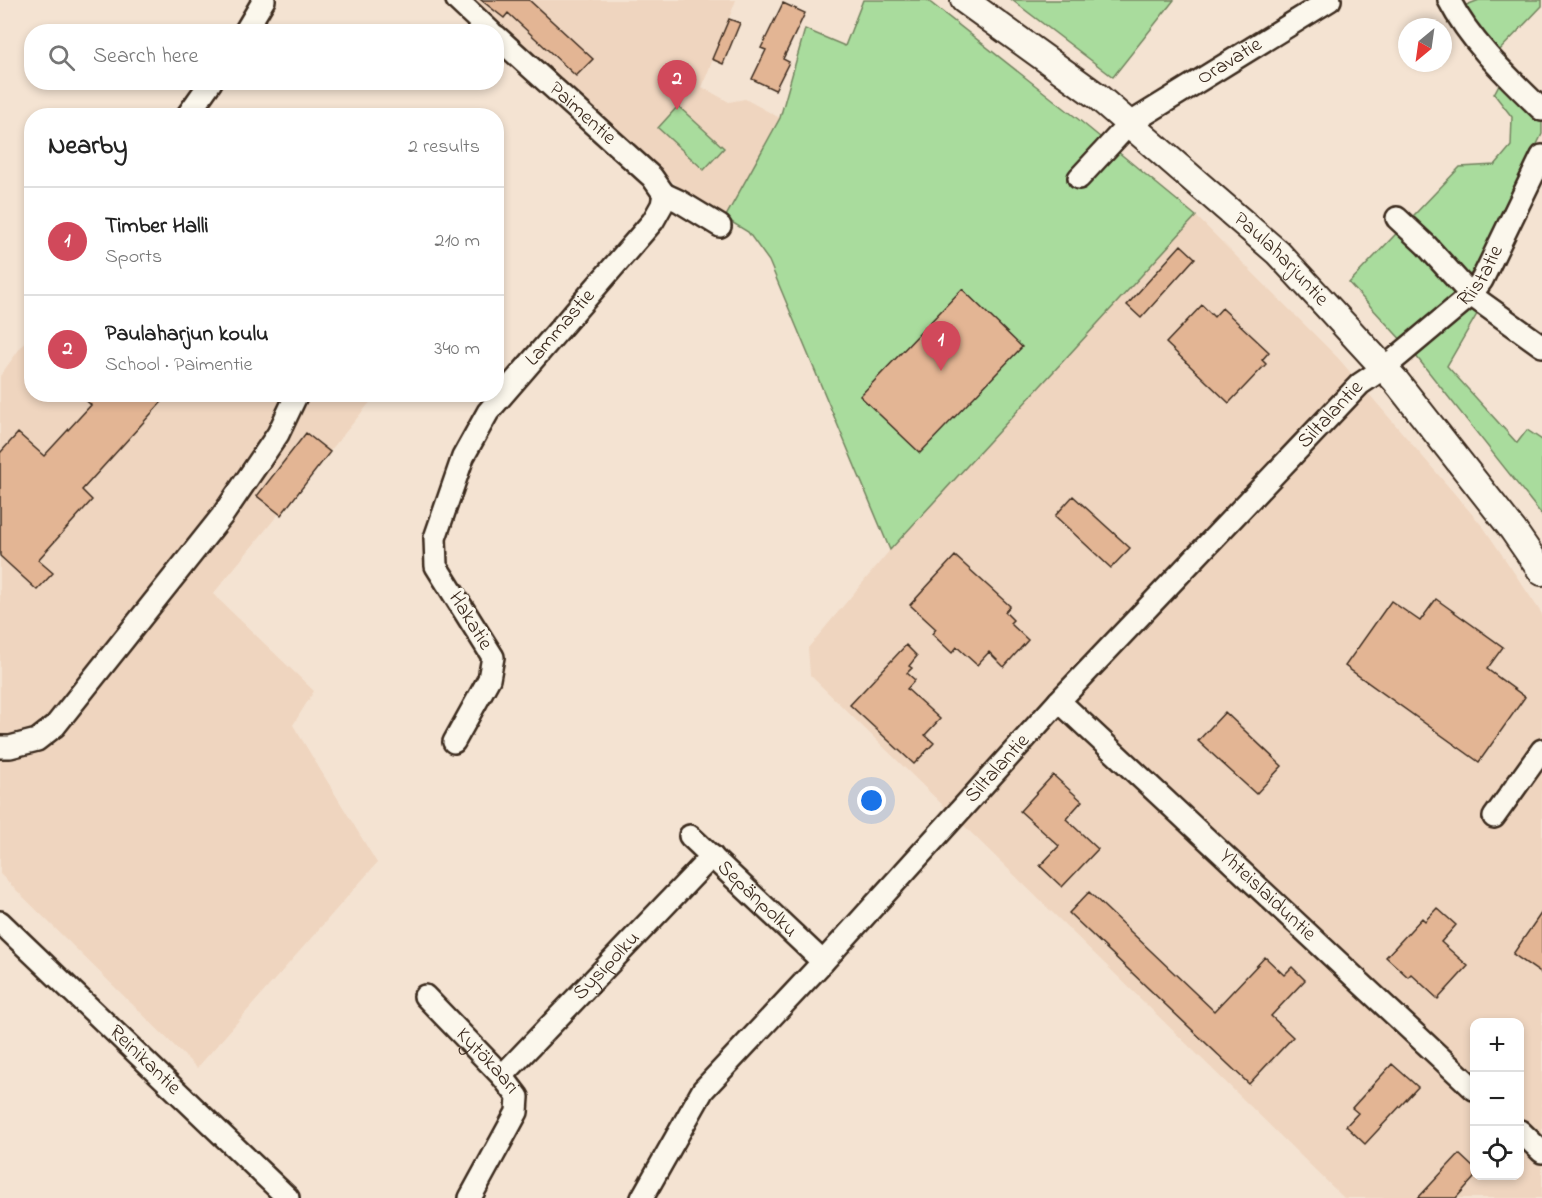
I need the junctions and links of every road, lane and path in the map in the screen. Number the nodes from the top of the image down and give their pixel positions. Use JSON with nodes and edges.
{"nodes":[{"id":1,"x":264,"y":0,"type":"edge"},
{"id":2,"x":457,"y":0,"type":"edge"},
{"id":3,"x":964,"y":0,"type":"edge"},
{"id":4,"x":1330,"y":0,"type":"edge"},
{"id":5,"x":1449,"y":0,"type":"edge"},
{"id":6,"x":250,"y":24,"type":"edge"},
{"id":7,"x":482,"y":24,"type":"edge"},
{"id":8,"x":504,"y":43,"type":"edge"},
{"id":9,"x":205,"y":90,"type":"edge"},
{"id":10,"x":193,"y":108,"type":"edge"},
{"id":11,"x":1542,"y":110,"type":"edge"},
{"id":12,"x":1129,"y":124,"type":"junction"},
{"id":13,"x":1542,"y":156,"type":"edge"},
{"id":14,"x":1079,"y":178,"type":"dead end"},
{"id":15,"x":664,"y":194,"type":"junction"},
{"id":16,"x":1397,"y":218,"type":"dead end"},
{"id":17,"x":720,"y":226,"type":"dead end"},
{"id":18,"x":1471,"y":295,"type":"junction"},
{"id":19,"x":1542,"y":346,"type":"edge"},
{"id":20,"x":1384,"y":368,"type":"junction"},
{"id":21,"x":504,"y":393,"type":"edge"},
{"id":22,"x":293,"y":402,"type":"edge"},
{"id":23,"x":497,"y":402,"type":"edge"},
{"id":24,"x":436,"y":566,"type":"joint"},
{"id":25,"x":1542,"y":573,"type":"edge"},
{"id":26,"x":1059,"y":701,"type":"junction"},
{"id":27,"x":454,"y":742,"type":"dead end"},
{"id":28,"x":0,"y":747,"type":"edge"},
{"id":29,"x":1542,"y":750,"type":"edge"},
{"id":30,"x":1494,"y":817,"type":"dead end"},
{"id":31,"x":690,"y":836,"type":"dead end"},
{"id":32,"x":712,"y":856,"type":"junction"},
{"id":33,"x":0,"y":922,"type":"edge"},
{"id":34,"x":823,"y":962,"type":"junction"},
{"id":35,"x":425,"y":996,"type":"dead end"},
{"id":36,"x":502,"y":1076,"type":"junction"},
{"id":37,"x":1470,"y":1085,"type":"edge"},
{"id":38,"x":1524,"y":1135,"type":"edge"},
{"id":39,"x":1542,"y":1152,"type":"edge"},
{"id":40,"x":288,"y":1198,"type":"edge"},
{"id":41,"x":470,"y":1198,"type":"edge"},
{"id":42,"x":642,"y":1198,"type":"edge"}],
"edges":[{"from":1,"to":6,"type":"street"},
{"from":2,"to":7,"type":"street"},
{"from":3,"to":12,"type":"main road","name":"Paulaharjuntie"},
{"from":4,"to":12,"type":"street","name":"Oravatie"},
{"from":5,"to":11,"type":"street"},
{"from":8,"to":15,"type":"street","name":"Paimentie"},
{"from":9,"to":10,"type":"street"},
{"from":12,"to":14,"type":"street","name":"Oravatie"},
{"from":12,"to":20,"type":"main road","name":"Paulaharjuntie"},
{"from":13,"to":18,"type":"street","name":"Riistatie"},
{"from":15,"to":17,"type":"street"},
{"from":15,"to":21,"type":"street","name":"Lammastie"},
{"from":16,"to":18,"type":"street"},
{"from":18,"to":19,"type":"street"},
{"from":18,"to":20,"type":"street","name":"Riistatie"},
{"from":20,"to":25,"type":"main road","name":"Paulaharjuntie"},
{"from":20,"to":26,"type":"street","name":"Siltalantie"},
{"from":22,"to":28,"type":"street"},
{"from":23,"to":24,"type":"street","name":"Lammastie"},
{"from":24,"to":27,"type":"street","name":"Hakatie"},
{"from":26,"to":34,"type":"street","name":"Siltalantie"},
{"from":26,"to":37,"type":"street","name":"Yhteislaiduntie"},
{"from":29,"to":30,"type":"street"},
{"from":31,"to":32,"type":"street","name":"Sepänpolku"},
{"from":32,"to":34,"type":"street","name":"Sepänpolku"},
{"from":32,"to":36,"type":"street","name":"Sysipolku"},
{"from":33,"to":40,"type":"street","name":"Reinikantie"},
{"from":34,"to":42,"type":"street","name":"Siltalantie"},
{"from":35,"to":36,"type":"street","name":"Kytökaari"},
{"from":36,"to":41,"type":"street","name":"Kytökaari"},
{"from":38,"to":39,"type":"street"}]}
